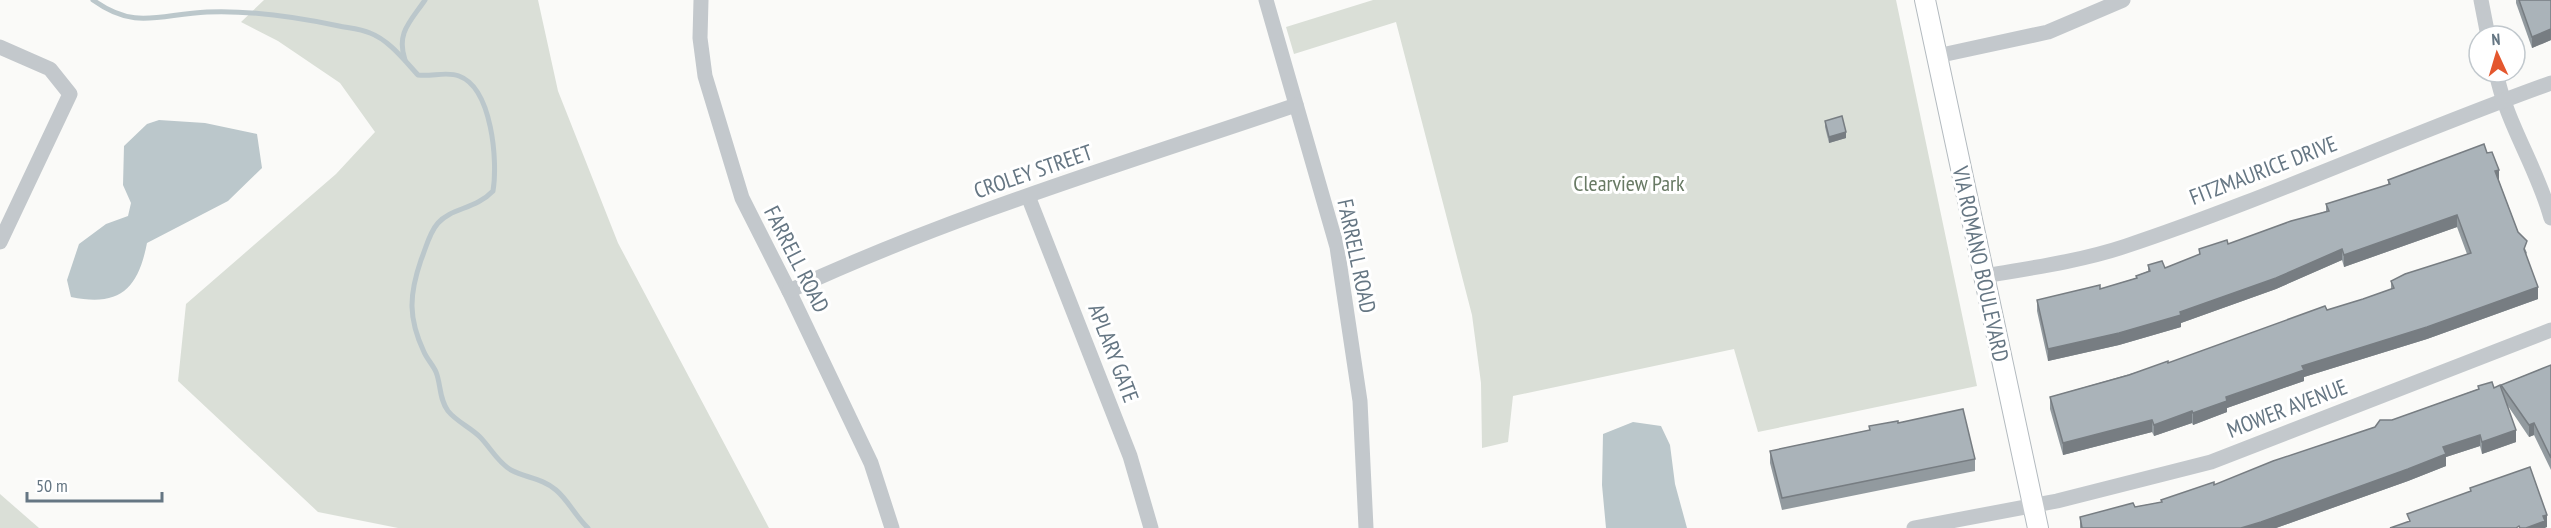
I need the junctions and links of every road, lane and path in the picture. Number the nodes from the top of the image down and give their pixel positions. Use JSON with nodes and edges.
{"nodes":[{"id":1,"x":701,"y":0,"type":"edge"},
{"id":2,"x":1266,"y":0,"type":"edge"},
{"id":3,"x":1925,"y":0,"type":"edge"},
{"id":4,"x":2123,"y":0,"type":"edge"},
{"id":5,"x":2481,"y":0,"type":"edge"},
{"id":6,"x":2486,"y":24,"type":"edge"},
{"id":7,"x":0,"y":47,"type":"edge"},
{"id":8,"x":1937,"y":56,"type":"junction"},
{"id":9,"x":2551,"y":83,"type":"edge"},
{"id":10,"x":2498,"y":84,"type":"edge"},
{"id":11,"x":2502,"y":101,"type":"junction"},
{"id":12,"x":1296,"y":105,"type":"junction"},
{"id":13,"x":1028,"y":196,"type":"junction"},
{"id":14,"x":2551,"y":218,"type":"edge"},
{"id":15,"x":0,"y":242,"type":"edge"},
{"id":16,"x":1984,"y":276,"type":"junction"},
{"id":17,"x":789,"y":291,"type":"junction"},
{"id":18,"x":2551,"y":330,"type":"edge"},
{"id":19,"x":2033,"y":505,"type":"junction"},
{"id":20,"x":892,"y":528,"type":"edge"},
{"id":21,"x":1151,"y":528,"type":"edge"},
{"id":22,"x":1366,"y":528,"type":"edge"},
{"id":23,"x":1914,"y":528,"type":"edge"},
{"id":24,"x":2038,"y":528,"type":"edge"}],
"edges":[{"from":1,"to":17,"type":"street","name":"FARRELL ROAD"},
{"from":2,"to":12,"type":"street","name":"FARRELL ROAD"},
{"from":3,"to":8,"type":"street","name":"VIA ROMANO BOULEVARD"},
{"from":4,"to":8,"type":"street"},
{"from":5,"to":6,"type":"street"},
{"from":7,"to":15,"type":"street"},
{"from":8,"to":16,"type":"street","name":"VIA ROMANO BOULEVARD"},
{"from":9,"to":11,"type":"street","name":"FITZMAURICE DRIVE"},
{"from":10,"to":11,"type":"street"},
{"from":11,"to":14,"type":"street"},
{"from":11,"to":16,"type":"street","name":"FITZMAURICE DRIVE"},
{"from":12,"to":13,"type":"street","name":"CROLEY STREET"},
{"from":12,"to":22,"type":"street","name":"FARRELL ROAD"},
{"from":13,"to":17,"type":"street","name":"CROLEY STREET"},
{"from":13,"to":21,"type":"street","name":"APLARY GATE"},
{"from":16,"to":19,"type":"street","name":"VIA ROMANO BOULEVARD"},
{"from":17,"to":20,"type":"street","name":"FARRELL ROAD"},
{"from":18,"to":19,"type":"street","name":"MOWER AVENUE"},
{"from":19,"to":23,"type":"street","name":"MOWER AVENUE"},
{"from":19,"to":24,"type":"street","name":"VIA ROMANO BOULEVARD"}]}
